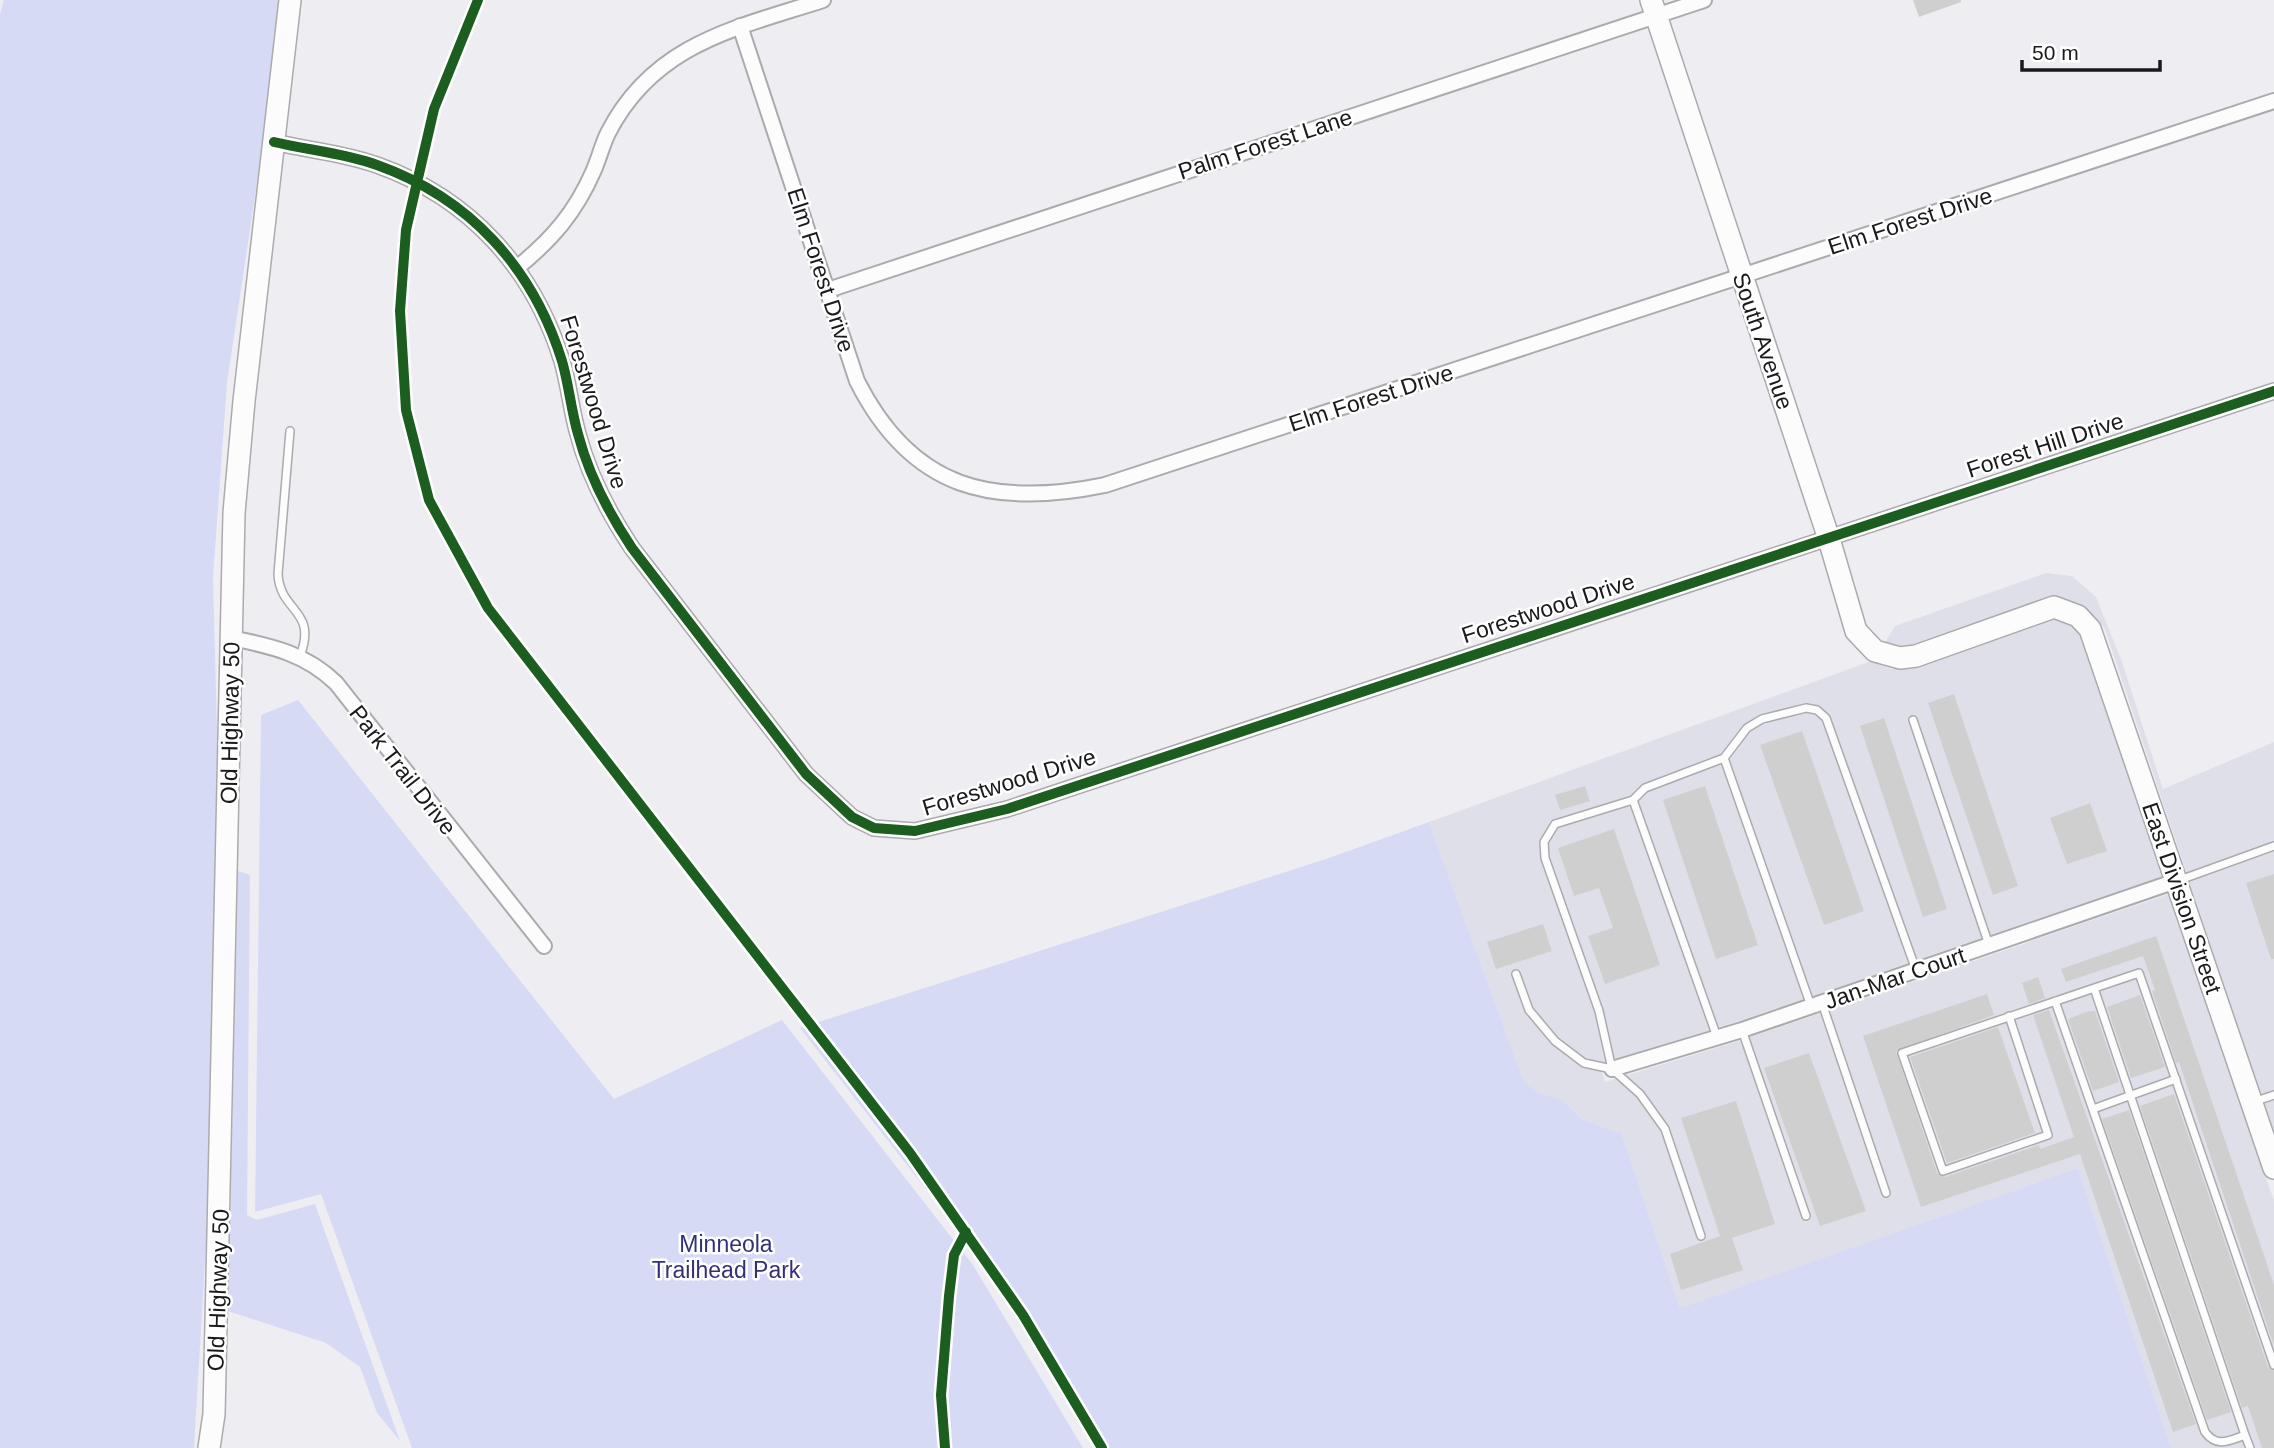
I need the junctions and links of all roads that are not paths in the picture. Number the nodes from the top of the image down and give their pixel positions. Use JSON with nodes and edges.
{"nodes":[{"id":1,"x":290,"y":0,"type":"edge"},
{"id":2,"x":823,"y":0,"type":"edge"},
{"id":3,"x":1704,"y":0,"type":"edge"},
{"id":4,"x":1654,"y":8,"type":"edge"},
{"id":5,"x":740,"y":26,"type":"junction"},
{"id":6,"x":2274,"y":101,"type":"edge"},
{"id":7,"x":274,"y":142,"type":"junction"},
{"id":8,"x":518,"y":267,"type":"junction"},
{"id":9,"x":1741,"y":277,"type":"junction"},
{"id":10,"x":828,"y":290,"type":"junction"},
{"id":11,"x":2274,"y":391,"type":"edge"},
{"id":12,"x":290,"y":431,"type":"dead end"},
{"id":13,"x":1829,"y":538,"type":"junction"},
{"id":14,"x":2090,"y":629,"type":"joint"},
{"id":15,"x":231,"y":638,"type":"junction"},
{"id":16,"x":300,"y":656,"type":"junction"},
{"id":17,"x":1913,"y":720,"type":"dead end"},
{"id":18,"x":1724,"y":758,"type":"junction"},
{"id":19,"x":1633,"y":800,"type":"junction"},
{"id":20,"x":2272,"y":847,"type":"edge"},
{"id":21,"x":2176,"y":881,"type":"junction"},
{"id":22,"x":544,"y":946,"type":"dead end"},
{"id":23,"x":1989,"y":946,"type":"junction"},
{"id":24,"x":1916,"y":971,"type":"junction"},
{"id":25,"x":1516,"y":974,"type":"dead end"},
{"id":26,"x":2094,"y":988,"type":"junction"},
{"id":27,"x":2055,"y":1001,"type":"junction"},
{"id":28,"x":1816,"y":1005,"type":"junction"},
{"id":29,"x":2009,"y":1016,"type":"junction"},
{"id":30,"x":1742,"y":1030,"type":"junction"},
{"id":31,"x":1717,"y":1037,"type":"junction"},
{"id":32,"x":1612,"y":1069,"type":"junction"},
{"id":33,"x":2176,"y":1079,"type":"junction"},
{"id":34,"x":2274,"y":1095,"type":"edge"},
{"id":35,"x":2130,"y":1096,"type":"junction"},
{"id":36,"x":2252,"y":1103,"type":"junction"},
{"id":37,"x":2093,"y":1109,"type":"junction"},
{"id":38,"x":2274,"y":1168,"type":"edge"},
{"id":39,"x":1886,"y":1193,"type":"dead end"},
{"id":40,"x":1806,"y":1216,"type":"dead end"},
{"id":41,"x":1700,"y":1236,"type":"dead end"},
{"id":42,"x":2274,"y":1366,"type":"edge"},
{"id":43,"x":2245,"y":1435,"type":"junction"},
{"id":44,"x":209,"y":1448,"type":"edge"},
{"id":45,"x":2250,"y":1448,"type":"edge"}],
"edges":[{"from":1,"to":7,"type":"street","name":"Old Highway 50"},
{"from":2,"to":5,"type":"street"},
{"from":3,"to":4,"type":"street","name":"Palm Forest Lane"},
{"from":4,"to":9,"type":"street","name":"South Avenue"},
{"from":4,"to":10,"type":"street","name":"Palm Forest Lane"},
{"from":5,"to":8,"type":"street"},
{"from":5,"to":10,"type":"street","name":"Elm Forest Drive"},
{"from":6,"to":9,"type":"street","name":"Elm Forest Drive"},
{"from":7,"to":8,"type":"street","name":"Forestwood Drive"},
{"from":7,"to":15,"type":"street","name":"Old Highway 50"},
{"from":8,"to":13,"type":"street","name":"Forestwood Drive"},
{"from":9,"to":10,"type":"street","name":"Elm Forest Drive"},
{"from":9,"to":13,"type":"street","name":"South Avenue"},
{"from":11,"to":13,"type":"street","name":"Forest Hill Drive"},
{"from":12,"to":16,"type":"lane"},
{"from":13,"to":14,"type":"street","name":"South Avenue"},
{"from":14,"to":21,"type":"street","name":"East Division Street"},
{"from":15,"to":16,"type":"street","name":"Park Trail Drive"},
{"from":15,"to":44,"type":"street","name":"Old Highway 50"},
{"from":16,"to":22,"type":"street","name":"Park Trail Drive"},
{"from":17,"to":23,"type":"lane"},
{"from":18,"to":19,"type":"lane"},
{"from":18,"to":24,"type":"lane"},
{"from":18,"to":28,"type":"lane"},
{"from":19,"to":31,"type":"lane"},
{"from":19,"to":32,"type":"lane"},
{"from":20,"to":21,"type":"lane"},
{"from":21,"to":23,"type":"street","name":"Jan-Mar Court"},
{"from":21,"to":36,"type":"street","name":"East Division Street"},
{"from":23,"to":24,"type":"street","name":"Jan-Mar Court"},
{"from":24,"to":28,"type":"street","name":"Jan-Mar Court"},
{"from":25,"to":32,"type":"lane"},
{"from":26,"to":27,"type":"lane"},
{"from":26,"to":33,"type":"lane"},
{"from":26,"to":35,"type":"lane"},
{"from":27,"to":29,"type":"lane"},
{"from":27,"to":37,"type":"lane"},
{"from":28,"to":30,"type":"street","name":"Jan-Mar Court"},
{"from":28,"to":39,"type":"lane"},
{"from":29,"to":29,"type":"lane"},
{"from":30,"to":31,"type":"street","name":"Jan-Mar Court"},
{"from":30,"to":40,"type":"lane"},
{"from":31,"to":32,"type":"street","name":"Jan-Mar Court"},
{"from":32,"to":41,"type":"lane"},
{"from":33,"to":35,"type":"lane"},
{"from":33,"to":42,"type":"lane"},
{"from":34,"to":36,"type":"lane"},
{"from":35,"to":37,"type":"lane"},
{"from":35,"to":43,"type":"lane"},
{"from":36,"to":38,"type":"street","name":"East Division Street"},
{"from":37,"to":43,"type":"lane"},
{"from":43,"to":45,"type":"lane"}]}
